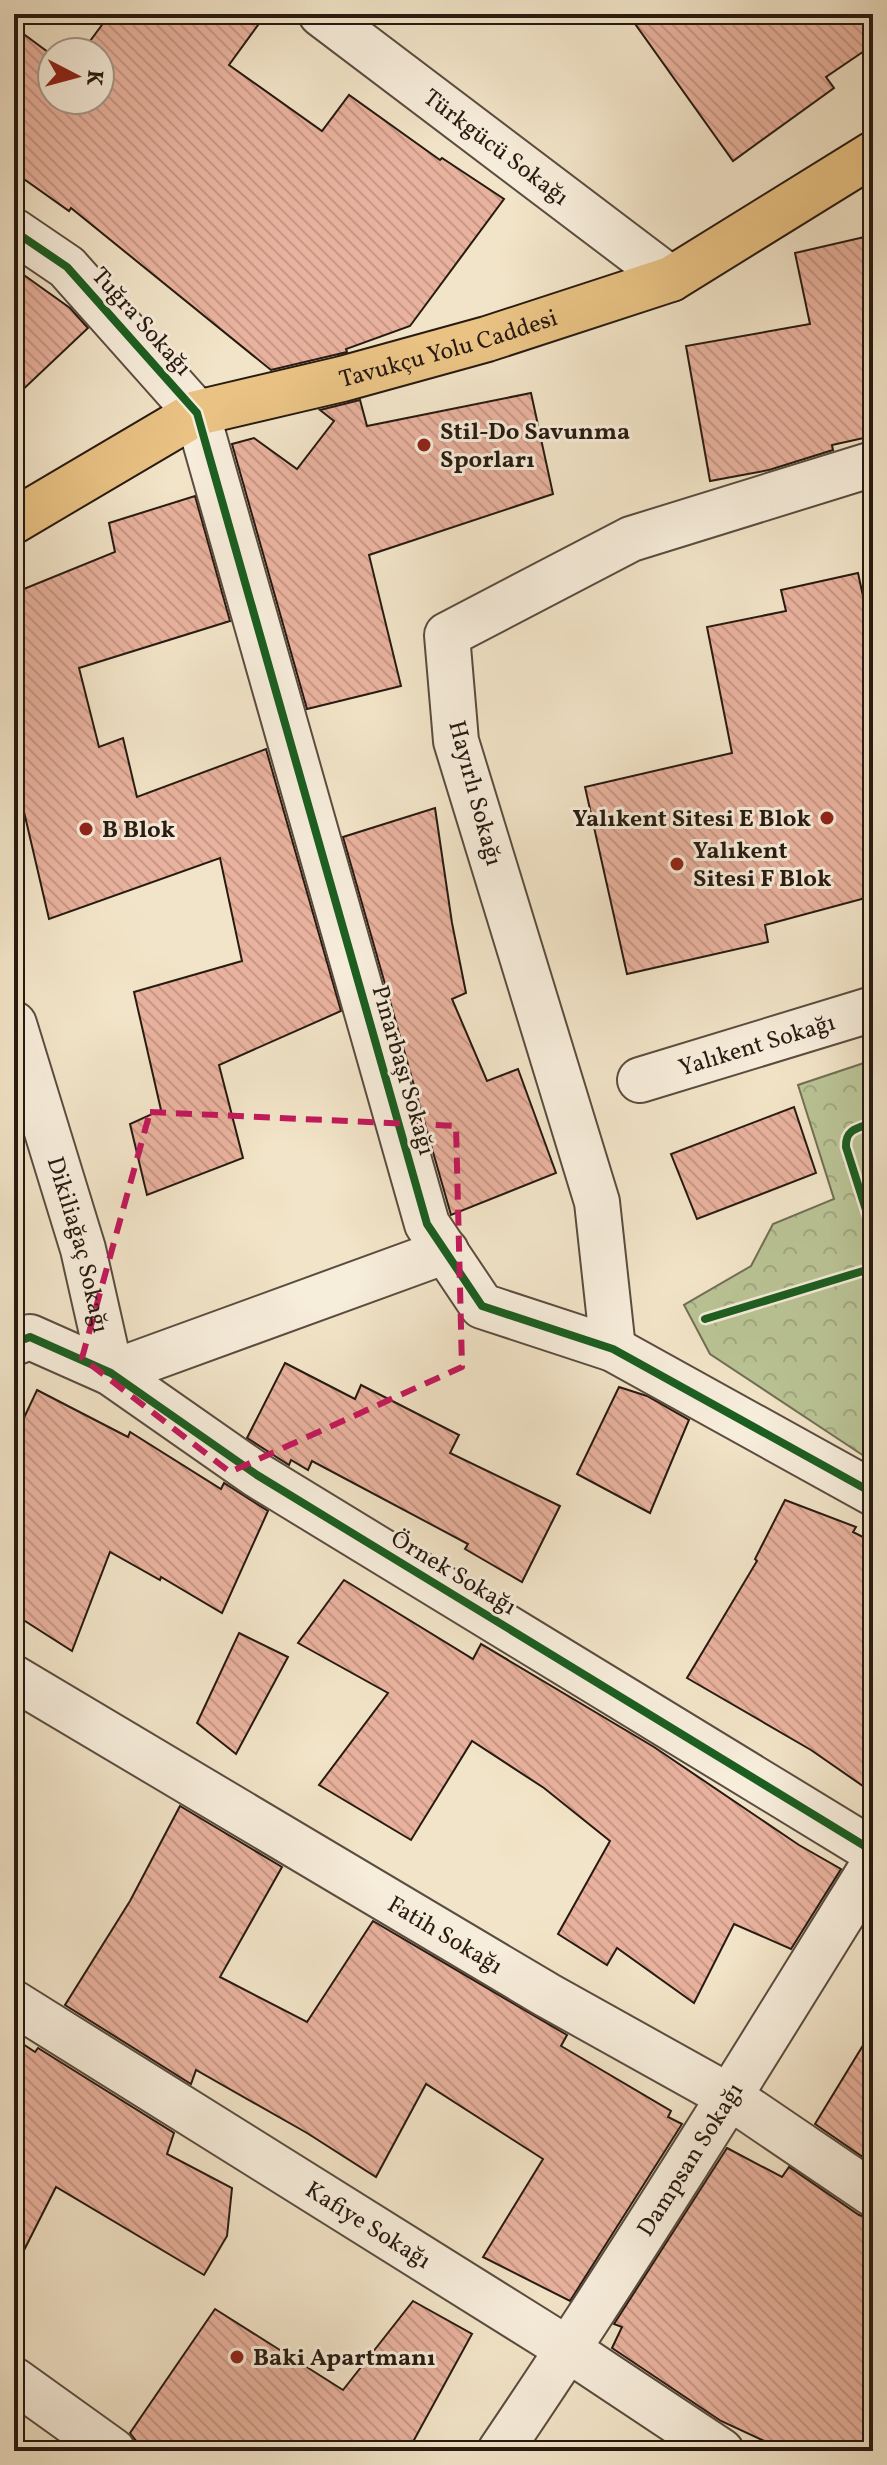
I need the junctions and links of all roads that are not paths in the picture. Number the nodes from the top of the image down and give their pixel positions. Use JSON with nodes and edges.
{"nodes":[{"id":1,"x":323,"y":14,"type":"edge"},
{"id":2,"x":873,"y":154,"type":"edge"},
{"id":3,"x":14,"y":231,"type":"edge"},
{"id":4,"x":671,"y":279,"type":"junction"},
{"id":5,"x":197,"y":413,"type":"junction"},
{"id":6,"x":873,"y":464,"type":"edge"},
{"id":7,"x":14,"y":521,"type":"edge"},
{"id":8,"x":873,"y":1009,"type":"edge"},
{"id":9,"x":14,"y":1024,"type":"edge"},
{"id":10,"x":640,"y":1080,"type":"dead end"},
{"id":11,"x":446,"y":1251,"type":"junction"},
{"id":12,"x":14,"y":1343,"type":"edge"},
{"id":13,"x":613,"y":1349,"type":"junction"},
{"id":14,"x":111,"y":1373,"type":"junction"},
{"id":15,"x":873,"y":1493,"type":"edge"},
{"id":16,"x":14,"y":1678,"type":"edge"},
{"id":17,"x":873,"y":1851,"type":"edge"},
{"id":18,"x":873,"y":1865,"type":"edge"},
{"id":19,"x":14,"y":2003,"type":"edge"},
{"id":20,"x":730,"y":2097,"type":"junction"},
{"id":21,"x":873,"y":2194,"type":"edge"},
{"id":22,"x":569,"y":2350,"type":"junction"},
{"id":23,"x":14,"y":2380,"type":"edge"},
{"id":24,"x":113,"y":2451,"type":"edge"},
{"id":25,"x":500,"y":2451,"type":"edge"},
{"id":26,"x":721,"y":2451,"type":"edge"}],
"edges":[{"from":1,"to":4,"type":"street","name":"Türkgücü Sokağı"},
{"from":2,"to":4,"type":"main road","name":"Tavukçu Yolu Caddesi"},
{"from":3,"to":5,"type":"street","name":"Tuğra Sokağı"},
{"from":4,"to":5,"type":"main road","name":"Tavukçu Yolu Caddesi"},
{"from":5,"to":7,"type":"main road","name":"Tavukçu Yolu Caddesi"},
{"from":5,"to":11,"type":"street","name":"Pınarbaşı Sokağı"},
{"from":6,"to":13,"type":"street","name":"Hayırlı Sokağı"},
{"from":8,"to":10,"type":"street","name":"Yalıkent Sokağı"},
{"from":9,"to":14,"type":"street","name":"Dikiliağaç Sokağı"},
{"from":11,"to":13,"type":"street","name":"Pınarbaşı Sokağı"},
{"from":11,"to":14,"type":"street"},
{"from":12,"to":14,"type":"street","name":"Örnek Sokağı"},
{"from":13,"to":15,"type":"street","name":"Pınarbaşı Sokağı"},
{"from":14,"to":17,"type":"street","name":"Örnek Sokağı"},
{"from":16,"to":20,"type":"street","name":"Fatih Sokağı"},
{"from":18,"to":20,"type":"street","name":"Dampsan Sokağı"},
{"from":19,"to":22,"type":"street","name":"Kafiye Sokağı"},
{"from":20,"to":21,"type":"street","name":"Fatih Sokağı"},
{"from":20,"to":22,"type":"street","name":"Dampsan Sokağı"},
{"from":22,"to":25,"type":"street","name":"Dampsan Sokağı"},
{"from":22,"to":26,"type":"street","name":"Kafiye Sokağı"},
{"from":23,"to":24,"type":"street"}]}
